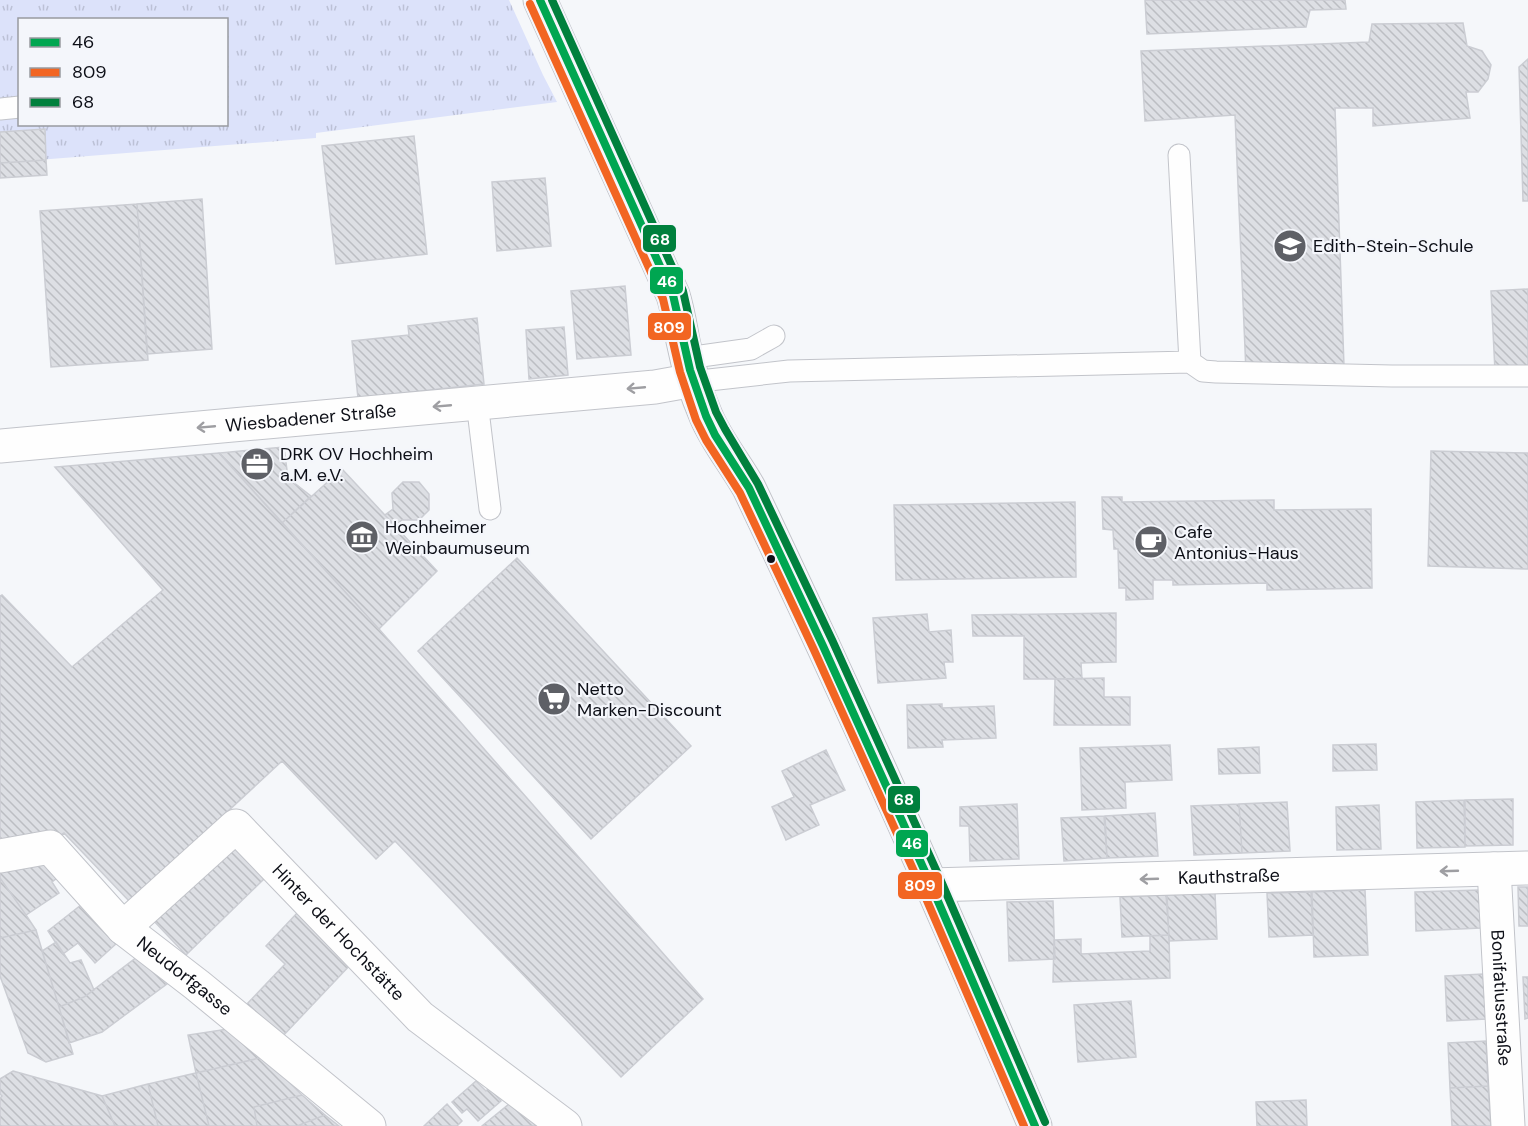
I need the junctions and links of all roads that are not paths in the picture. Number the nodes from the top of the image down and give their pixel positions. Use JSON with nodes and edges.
{"nodes":[{"id":1,"x":540,"y":0,"type":"edge"},
{"id":2,"x":18,"y":107,"type":"edge"},
{"id":3,"x":0,"y":109,"type":"edge"},
{"id":4,"x":1179,"y":154,"type":"dead end"},
{"id":5,"x":774,"y":336,"type":"dead end"},
{"id":6,"x":1190,"y":362,"type":"junction"},
{"id":7,"x":691,"y":369,"type":"junction"},
{"id":8,"x":1528,"y":376,"type":"edge"},
{"id":9,"x":477,"y":402,"type":"junction"},
{"id":10,"x":0,"y":446,"type":"edge"},
{"id":11,"x":490,"y":508,"type":"dead end"},
{"id":12,"x":0,"y":856,"type":"edge"},
{"id":13,"x":1528,"y":868,"type":"edge"},
{"id":14,"x":1494,"y":869,"type":"junction"},
{"id":15,"x":931,"y":885,"type":"junction"},
{"id":16,"x":123,"y":928,"type":"junction"},
{"id":17,"x":369,"y":1126,"type":"edge"},
{"id":18,"x":565,"y":1126,"type":"edge"},
{"id":19,"x":1035,"y":1126,"type":"edge"},
{"id":20,"x":1508,"y":1126,"type":"edge"}],
"edges":[{"from":1,"to":7,"type":"street"},
{"from":2,"to":3,"type":"lane"},
{"from":4,"to":6,"type":"lane"},
{"from":5,"to":7,"type":"lane"},
{"from":6,"to":7,"type":"lane"},
{"from":6,"to":8,"type":"lane"},
{"from":7,"to":9,"type":"street","name":"Wiesbadener Straße","one_way":true},
{"from":7,"to":15,"type":"street"},
{"from":9,"to":10,"type":"street","name":"Wiesbadener Straße","one_way":true},
{"from":9,"to":11,"type":"lane"},
{"from":12,"to":16,"type":"street","name":"Neudorfgasse"},
{"from":13,"to":14,"type":"street","name":"Kauthstraße"},
{"from":14,"to":15,"type":"street","name":"Kauthstraße","one_way":true},
{"from":14,"to":20,"type":"street","name":"Bonifatiusstraße"},
{"from":15,"to":19,"type":"street"},
{"from":16,"to":17,"type":"street","name":"Neudorfgasse"},
{"from":16,"to":18,"type":"street","name":"Hinter der Hochstätte"}]}
